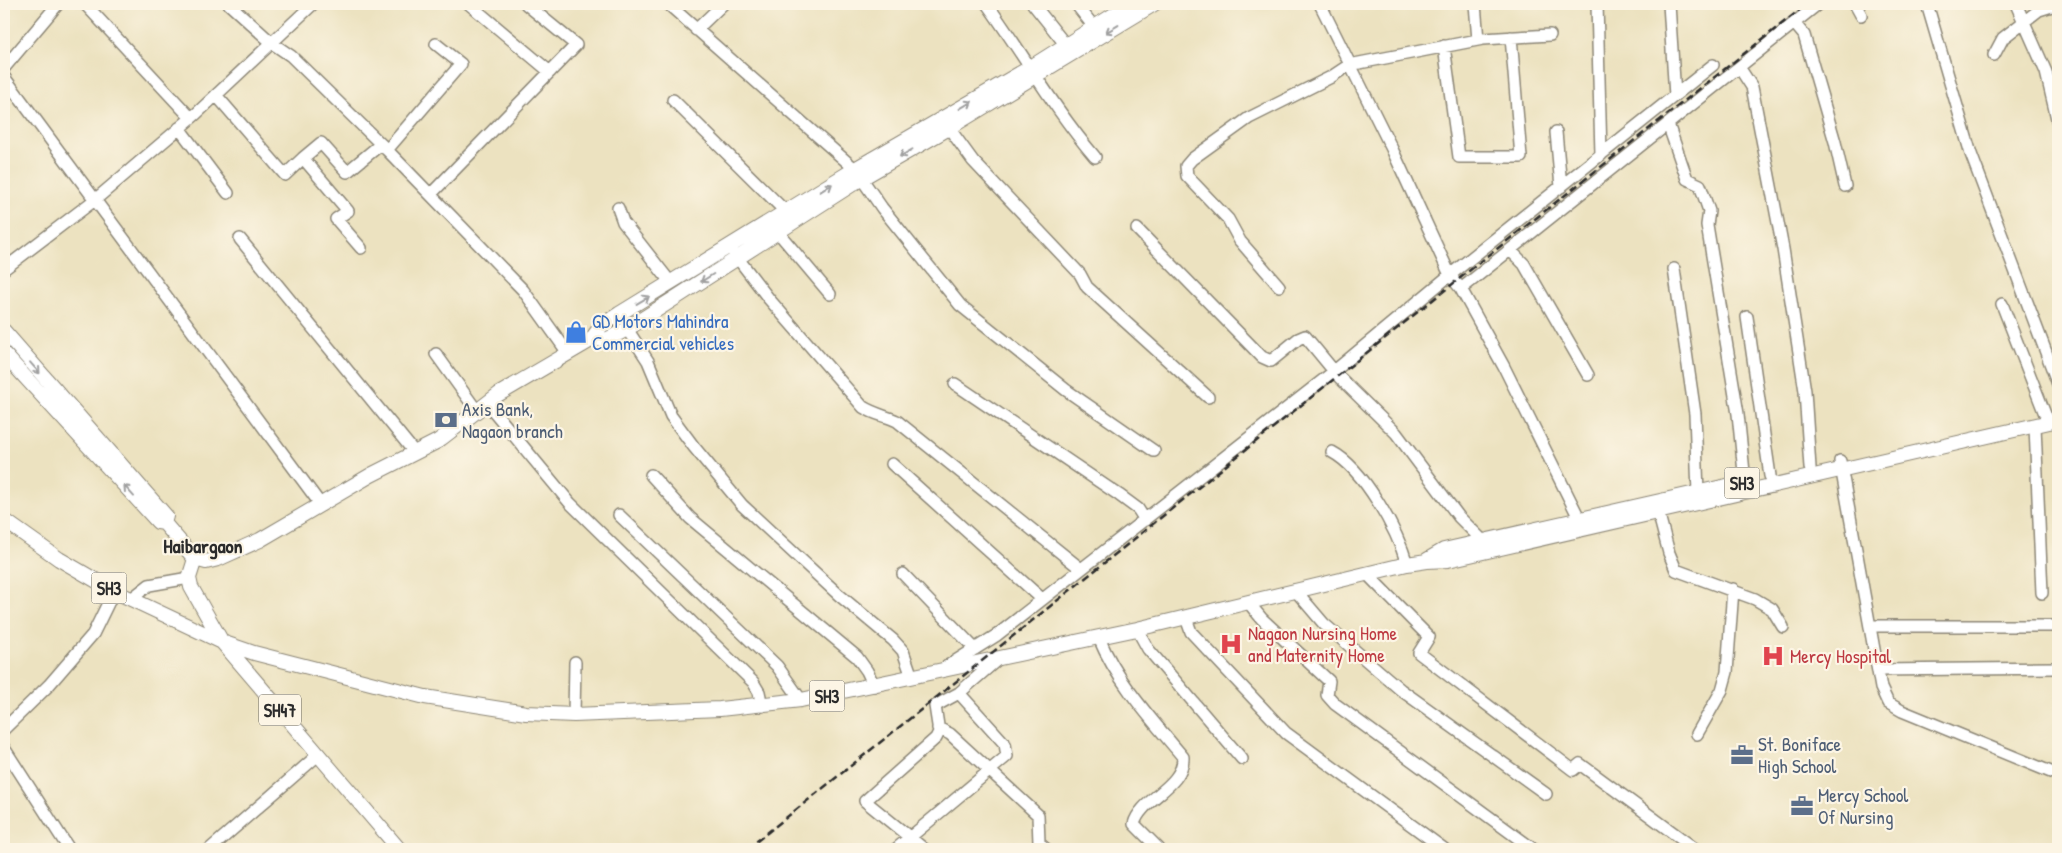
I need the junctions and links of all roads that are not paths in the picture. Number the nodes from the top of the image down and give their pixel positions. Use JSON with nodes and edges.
{"nodes":[{"id":1,"x":58,"y":4,"type":"edge"},
{"id":2,"x":85,"y":4,"type":"edge"},
{"id":3,"x":229,"y":4,"type":"edge"},
{"id":4,"x":313,"y":4,"type":"edge"},
{"id":5,"x":469,"y":4,"type":"edge"},
{"id":6,"x":526,"y":4,"type":"edge"},
{"id":7,"x":668,"y":4,"type":"edge"},
{"id":8,"x":723,"y":4,"type":"edge"},
{"id":9,"x":987,"y":4,"type":"edge"},
{"id":10,"x":1033,"y":4,"type":"edge"},
{"id":11,"x":1076,"y":4,"type":"edge"},
{"id":12,"x":1131,"y":4,"type":"edge"},
{"id":13,"x":1154,"y":4,"type":"edge"},
{"id":14,"x":1320,"y":4,"type":"edge"},
{"id":15,"x":1475,"y":4,"type":"edge"},
{"id":16,"x":1597,"y":4,"type":"edge"},
{"id":17,"x":1670,"y":4,"type":"edge"},
{"id":18,"x":1818,"y":4,"type":"edge"},
{"id":19,"x":1855,"y":4,"type":"edge"},
{"id":20,"x":1927,"y":4,"type":"edge"},
{"id":21,"x":2016,"y":4,"type":"edge"},
{"id":22,"x":2058,"y":4,"type":"edge"},
{"id":23,"x":1861,"y":15,"type":"dead end"},
{"id":24,"x":1794,"y":23,"type":"junction"},
{"id":25,"x":2024,"y":23,"type":"junction"},
{"id":26,"x":1094,"y":27,"type":"junction"},
{"id":27,"x":696,"y":30,"type":"junction"},
{"id":28,"x":1550,"y":35,"type":"dead end"},
{"id":29,"x":1511,"y":38,"type":"junction"},
{"id":30,"x":1478,"y":40,"type":"junction"},
{"id":31,"x":272,"y":43,"type":"junction"},
{"id":32,"x":436,"y":44,"type":"dead end"},
{"id":33,"x":1065,"y":44,"type":"junction"},
{"id":34,"x":1444,"y":46,"type":"junction"},
{"id":35,"x":1994,"y":55,"type":"dead end"},
{"id":36,"x":1713,"y":64,"type":"dead end"},
{"id":37,"x":1349,"y":65,"type":"junction"},
{"id":38,"x":1739,"y":67,"type":"junction"},
{"id":39,"x":4,"y":68,"type":"edge"},
{"id":40,"x":1034,"y":71,"type":"junction"},
{"id":41,"x":550,"y":72,"type":"junction"},
{"id":42,"x":4,"y":77,"type":"edge"},
{"id":43,"x":216,"y":95,"type":"junction"},
{"id":44,"x":1676,"y":96,"type":"junction"},
{"id":45,"x":673,"y":100,"type":"dead end"},
{"id":46,"x":191,"y":118,"type":"junction"},
{"id":47,"x":2058,"y":123,"type":"edge"},
{"id":48,"x":1668,"y":124,"type":"junction"},
{"id":49,"x":179,"y":128,"type":"junction"},
{"id":50,"x":949,"y":128,"type":"junction"},
{"id":51,"x":1556,"y":132,"type":"dead end"},
{"id":52,"x":384,"y":147,"type":"junction"},
{"id":53,"x":1601,"y":155,"type":"junction"},
{"id":54,"x":1094,"y":156,"type":"dead end"},
{"id":55,"x":303,"y":158,"type":"junction"},
{"id":56,"x":859,"y":174,"type":"junction"},
{"id":57,"x":1845,"y":186,"type":"dead end"},
{"id":58,"x":1561,"y":187,"type":"junction"},
{"id":59,"x":228,"y":193,"type":"dead end"},
{"id":60,"x":431,"y":194,"type":"junction"},
{"id":61,"x":96,"y":199,"type":"junction"},
{"id":62,"x":618,"y":208,"type":"dead end"},
{"id":63,"x":788,"y":213,"type":"junction"},
{"id":64,"x":1137,"y":229,"type":"dead end"},
{"id":65,"x":777,"y":232,"type":"junction"},
{"id":66,"x":240,"y":239,"type":"dead end"},
{"id":67,"x":361,"y":248,"type":"dead end"},
{"id":68,"x":1510,"y":250,"type":"junction"},
{"id":69,"x":734,"y":254,"type":"junction"},
{"id":70,"x":4,"y":269,"type":"edge"},
{"id":71,"x":1674,"y":269,"type":"dead end"},
{"id":72,"x":1450,"y":275,"type":"junction"},
{"id":73,"x":671,"y":283,"type":"junction"},
{"id":74,"x":1279,"y":286,"type":"dead end"},
{"id":75,"x":1461,"y":289,"type":"junction"},
{"id":76,"x":830,"y":294,"type":"dead end"},
{"id":77,"x":2002,"y":304,"type":"dead end"},
{"id":78,"x":1747,"y":317,"type":"dead end"},
{"id":79,"x":627,"y":328,"type":"junction"},
{"id":80,"x":4,"y":331,"type":"edge"},
{"id":81,"x":591,"y":340,"type":"junction"},
{"id":82,"x":568,"y":353,"type":"junction"},
{"id":83,"x":4,"y":354,"type":"edge"},
{"id":84,"x":436,"y":354,"type":"dead end"},
{"id":85,"x":1334,"y":371,"type":"junction"},
{"id":86,"x":1588,"y":376,"type":"dead end"},
{"id":87,"x":955,"y":384,"type":"dead end"},
{"id":88,"x":2058,"y":384,"type":"edge"},
{"id":89,"x":1208,"y":397,"type":"dead end"},
{"id":90,"x":482,"y":407,"type":"junction"},
{"id":91,"x":2051,"y":412,"type":"edge"},
{"id":92,"x":2058,"y":420,"type":"edge"},
{"id":93,"x":2035,"y":426,"type":"junction"},
{"id":94,"x":1154,"y":451,"type":"dead end"},
{"id":95,"x":1332,"y":452,"type":"dead end"},
{"id":96,"x":415,"y":453,"type":"junction"},
{"id":97,"x":892,"y":464,"type":"dead end"},
{"id":98,"x":1841,"y":465,"type":"junction"},
{"id":99,"x":1810,"y":468,"type":"junction"},
{"id":100,"x":651,"y":475,"type":"dead end"},
{"id":101,"x":1770,"y":476,"type":"junction"},
{"id":102,"x":1745,"y":482,"type":"junction"},
{"id":103,"x":1698,"y":492,"type":"junction"},
{"id":104,"x":321,"y":504,"type":"junction"},
{"id":105,"x":1657,"y":507,"type":"junction"},
{"id":106,"x":619,"y":515,"type":"dead end"},
{"id":107,"x":4,"y":520,"type":"edge"},
{"id":108,"x":1144,"y":520,"type":"junction"},
{"id":109,"x":164,"y":523,"type":"junction"},
{"id":110,"x":1583,"y":525,"type":"junction"},
{"id":111,"x":1483,"y":542,"type":"junction"},
{"id":112,"x":195,"y":559,"type":"junction"},
{"id":113,"x":1427,"y":560,"type":"junction"},
{"id":114,"x":1407,"y":564,"type":"junction"},
{"id":115,"x":1081,"y":569,"type":"junction"},
{"id":116,"x":903,"y":574,"type":"dead end"},
{"id":117,"x":1367,"y":574,"type":"junction"},
{"id":118,"x":189,"y":578,"type":"junction"},
{"id":119,"x":1733,"y":589,"type":"junction"},
{"id":120,"x":1295,"y":590,"type":"junction"},
{"id":121,"x":114,"y":591,"type":"junction"},
{"id":122,"x":2042,"y":593,"type":"dead end"},
{"id":123,"x":131,"y":599,"type":"junction"},
{"id":124,"x":1042,"y":599,"type":"junction"},
{"id":125,"x":1248,"y":602,"type":"junction"},
{"id":126,"x":1186,"y":618,"type":"junction"},
{"id":127,"x":1871,"y":626,"type":"junction"},
{"id":128,"x":2058,"y":626,"type":"edge"},
{"id":129,"x":1783,"y":627,"type":"dead end"},
{"id":130,"x":1136,"y":629,"type":"junction"},
{"id":131,"x":1099,"y":638,"type":"junction"},
{"id":132,"x":222,"y":642,"type":"junction"},
{"id":133,"x":975,"y":650,"type":"junction"},
{"id":134,"x":998,"y":660,"type":"junction"},
{"id":135,"x":575,"y":662,"type":"dead end"},
{"id":136,"x":2058,"y":668,"type":"edge"},
{"id":137,"x":941,"y":670,"type":"junction"},
{"id":138,"x":1878,"y":670,"type":"junction"},
{"id":139,"x":912,"y":677,"type":"junction"},
{"id":140,"x":874,"y":686,"type":"junction"},
{"id":141,"x":959,"y":693,"type":"junction"},
{"id":142,"x":801,"y":700,"type":"junction"},
{"id":143,"x":762,"y":706,"type":"junction"},
{"id":144,"x":574,"y":715,"type":"junction"},
{"id":145,"x":938,"y":728,"type":"junction"},
{"id":146,"x":4,"y":729,"type":"edge"},
{"id":147,"x":1697,"y":734,"type":"dead end"},
{"id":148,"x":4,"y":748,"type":"edge"},
{"id":149,"x":318,"y":755,"type":"junction"},
{"id":150,"x":1242,"y":758,"type":"dead end"},
{"id":151,"x":990,"y":771,"type":"junction"},
{"id":152,"x":2058,"y":774,"type":"edge"},
{"id":153,"x":1546,"y":794,"type":"dead end"},
{"id":154,"x":910,"y":838,"type":"junction"},
{"id":155,"x":69,"y":849,"type":"edge"},
{"id":156,"x":210,"y":849,"type":"edge"},
{"id":157,"x":399,"y":849,"type":"edge"},
{"id":158,"x":896,"y":849,"type":"edge"},
{"id":159,"x":924,"y":849,"type":"edge"},
{"id":160,"x":1046,"y":849,"type":"edge"},
{"id":161,"x":1159,"y":849,"type":"edge"},
{"id":162,"x":1444,"y":849,"type":"edge"},
{"id":163,"x":1533,"y":849,"type":"edge"},
{"id":164,"x":1695,"y":849,"type":"edge"}],
"edges":[{"from":1,"to":39,"type":"street"},
{"from":2,"to":46,"type":"street"},
{"from":3,"to":31,"type":"street"},
{"from":4,"to":31,"type":"street"},
{"from":5,"to":41,"type":"street"},
{"from":6,"to":41,"type":"street"},
{"from":7,"to":27,"type":"street"},
{"from":8,"to":27,"type":"street"},
{"from":9,"to":40,"type":"street"},
{"from":10,"to":33,"type":"street"},
{"from":11,"to":26,"type":"street"},
{"from":12,"to":26,"type":"main road"},
{"from":13,"to":40,"type":"main road","one_way":true},
{"from":14,"to":37,"type":"street"},
{"from":15,"to":30,"type":"street"},
{"from":16,"to":53,"type":"street"},
{"from":17,"to":44,"type":"street"},
{"from":18,"to":24,"type":"street"},
{"from":19,"to":23,"type":"street"},
{"from":20,"to":88,"type":"street"},
{"from":21,"to":25,"type":"street"},
{"from":22,"to":25,"type":"street"},
{"from":24,"to":38,"type":"street"},
{"from":24,"to":57,"type":"street"},
{"from":25,"to":35,"type":"street"},
{"from":25,"to":47,"type":"street"},
{"from":26,"to":33,"type":"main road"},
{"from":27,"to":56,"type":"street"},
{"from":28,"to":29,"type":"street"},
{"from":29,"to":30,"type":"street"},
{"from":29,"to":34,"type":"street"},
{"from":30,"to":34,"type":"street"},
{"from":31,"to":43,"type":"street"},
{"from":31,"to":52,"type":"street"},
{"from":32,"to":52,"type":"street"},
{"from":33,"to":40,"type":"main road"},
{"from":34,"to":37,"type":"street"},
{"from":36,"to":44,"type":"street"},
{"from":37,"to":72,"type":"street"},
{"from":37,"to":74,"type":"street"},
{"from":38,"to":48,"type":"street"},
{"from":38,"to":99,"type":"street"},
{"from":40,"to":50,"type":"main road"},
{"from":40,"to":54,"type":"street"},
{"from":56,"to":40,"type":"main road","one_way":true},
{"from":41,"to":60,"type":"street"},
{"from":42,"to":61,"type":"street"},
{"from":43,"to":46,"type":"street"},
{"from":43,"to":55,"type":"street"},
{"from":44,"to":53,"type":"street"},
{"from":45,"to":63,"type":"street"},
{"from":46,"to":49,"type":"street"},
{"from":48,"to":68,"type":"street"},
{"from":48,"to":102,"type":"street"},
{"from":49,"to":59,"type":"street"},
{"from":49,"to":61,"type":"street"},
{"from":50,"to":56,"type":"main road","one_way":true},
{"from":50,"to":89,"type":"street"},
{"from":51,"to":58,"type":"street"},
{"from":52,"to":55,"type":"street"},
{"from":52,"to":60,"type":"street"},
{"from":53,"to":58,"type":"street"},
{"from":55,"to":67,"type":"street"},
{"from":63,"to":56,"type":"main road","one_way":true},
{"from":56,"to":65,"type":"main road"},
{"from":56,"to":94,"type":"street"},
{"from":58,"to":72,"type":"street"},
{"from":60,"to":82,"type":"street"},
{"from":61,"to":70,"type":"street"},
{"from":61,"to":104,"type":"street"},
{"from":62,"to":73,"type":"street"},
{"from":63,"to":69,"type":"main road"},
{"from":64,"to":85,"type":"street"},
{"from":65,"to":69,"type":"main road"},
{"from":65,"to":76,"type":"street"},
{"from":66,"to":96,"type":"street"},
{"from":68,"to":75,"type":"street"},
{"from":68,"to":86,"type":"street"},
{"from":69,"to":73,"type":"main road"},
{"from":69,"to":79,"type":"main road","one_way":true},
{"from":69,"to":115,"type":"street"},
{"from":71,"to":103,"type":"street"},
{"from":72,"to":75,"type":"street"},
{"from":72,"to":85,"type":"street"},
{"from":81,"to":73,"type":"main road","one_way":true},
{"from":75,"to":110,"type":"street"},
{"from":77,"to":91,"type":"street"},
{"from":78,"to":101,"type":"street"},
{"from":79,"to":81,"type":"main road"},
{"from":79,"to":139,"type":"street"},
{"from":80,"to":109,"type":"main road","one_way":true},
{"from":81,"to":82,"type":"main road"},
{"from":82,"to":90,"type":"main road"},
{"from":109,"to":83,"type":"main road","one_way":true},
{"from":84,"to":90,"type":"street"},
{"from":85,"to":108,"type":"street"},
{"from":85,"to":111,"type":"street"},
{"from":87,"to":108,"type":"street"},
{"from":90,"to":96,"type":"main road"},
{"from":90,"to":143,"type":"street"},
{"from":91,"to":98,"type":"main road","number":"SH3"},
{"from":92,"to":93,"type":"main road","number":"SH3"},
{"from":93,"to":98,"type":"main road","number":"SH3"},
{"from":93,"to":122,"type":"street"},
{"from":95,"to":114,"type":"street"},
{"from":96,"to":104,"type":"main road"},
{"from":97,"to":124,"type":"street"},
{"from":98,"to":99,"type":"main road","number":"SH3"},
{"from":98,"to":105,"type":"main road","number":"SH3"},
{"from":98,"to":127,"type":"street"},
{"from":99,"to":101,"type":"main road","number":"SH3"},
{"from":100,"to":140,"type":"street"},
{"from":101,"to":102,"type":"main road","number":"SH3"},
{"from":102,"to":103,"type":"main road","number":"SH3"},
{"from":103,"to":105,"type":"main road","number":"SH3"},
{"from":104,"to":112,"type":"main road"},
{"from":105,"to":110,"type":"main road","number":"SH3"},
{"from":105,"to":119,"type":"street"},
{"from":106,"to":142,"type":"street"},
{"from":107,"to":121,"type":"main road","number":"SH3"},
{"from":108,"to":115,"type":"street"},
{"from":109,"to":112,"type":"main road"},
{"from":110,"to":111,"type":"main road","number":"SH3"},
{"from":110,"to":113,"type":"main road","number":"SH3"},
{"from":111,"to":113,"type":"main road","number":"SH3"},
{"from":112,"to":118,"type":"main road"},
{"from":113,"to":114,"type":"main road","number":"SH3"},
{"from":114,"to":117,"type":"main road","number":"SH3"},
{"from":115,"to":124,"type":"street"},
{"from":116,"to":133,"type":"street"},
{"from":117,"to":120,"type":"main road","number":"SH3"},
{"from":117,"to":164,"type":"street"},
{"from":118,"to":123,"type":"street"},
{"from":118,"to":132,"type":"main road","number":"SH47"},
{"from":119,"to":129,"type":"street"},
{"from":119,"to":147,"type":"street"},
{"from":120,"to":125,"type":"main road","number":"SH3"},
{"from":120,"to":153,"type":"street"},
{"from":121,"to":123,"type":"main road","number":"SH3"},
{"from":121,"to":146,"type":"street"},
{"from":123,"to":132,"type":"main road","number":"SH3"},
{"from":124,"to":133,"type":"street"},
{"from":125,"to":126,"type":"main road","number":"SH3"},
{"from":125,"to":163,"type":"street"},
{"from":126,"to":130,"type":"main road","number":"SH3"},
{"from":126,"to":162,"type":"street"},
{"from":127,"to":128,"type":"street"},
{"from":127,"to":138,"type":"street"},
{"from":130,"to":131,"type":"main road","number":"SH3"},
{"from":130,"to":150,"type":"street"},
{"from":131,"to":134,"type":"main road","number":"SH3"},
{"from":131,"to":161,"type":"street"},
{"from":132,"to":144,"type":"main road","number":"SH3"},
{"from":132,"to":149,"type":"main road","number":"SH47"},
{"from":133,"to":137,"type":"street"},
{"from":134,"to":137,"type":"main road","number":"SH3"},
{"from":134,"to":141,"type":"street"},
{"from":135,"to":144,"type":"street"},
{"from":136,"to":138,"type":"street"},
{"from":137,"to":139,"type":"main road","number":"SH3"},
{"from":138,"to":152,"type":"street"},
{"from":139,"to":140,"type":"main road","number":"SH3"},
{"from":140,"to":142,"type":"main road","number":"SH3"},
{"from":141,"to":145,"type":"street"},
{"from":141,"to":151,"type":"street"},
{"from":142,"to":143,"type":"main road","number":"SH3"},
{"from":143,"to":144,"type":"main road","number":"SH3"},
{"from":145,"to":151,"type":"street"},
{"from":145,"to":154,"type":"street"},
{"from":148,"to":155,"type":"street"},
{"from":149,"to":156,"type":"street"},
{"from":149,"to":157,"type":"main road","number":"SH47"},
{"from":151,"to":154,"type":"street"},
{"from":151,"to":160,"type":"street"},
{"from":154,"to":158,"type":"street"},
{"from":154,"to":159,"type":"street"}]}
